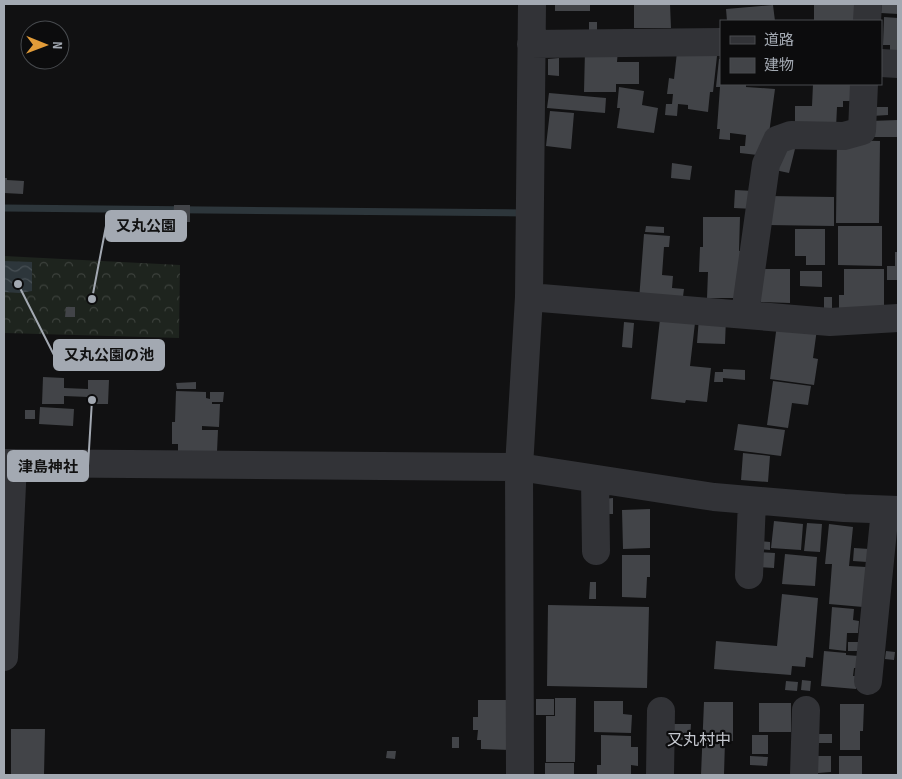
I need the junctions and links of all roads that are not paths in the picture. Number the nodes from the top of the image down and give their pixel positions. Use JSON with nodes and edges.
{"nodes":[{"id":1,"x":532,"y":4,"type":"edge"},
{"id":2,"x":868,"y":4,"type":"edge"},
{"id":3,"x":868,"y":20,"type":"edge"},
{"id":4,"x":720,"y":42,"type":"edge"},
{"id":5,"x":532,"y":44,"type":"junction"},
{"id":6,"x":882,"y":63,"type":"edge"},
{"id":7,"x":898,"y":64,"type":"edge"},
{"id":8,"x":864,"y":85,"type":"edge"},
{"id":9,"x":529,"y":296,"type":"junction"},
{"id":10,"x":745,"y":314,"type":"junction"},
{"id":11,"x":898,"y":318,"type":"edge"},
{"id":12,"x":8,"y":463,"type":"edge"},
{"id":13,"x":520,"y":467,"type":"junction"},
{"id":14,"x":595,"y":479,"type":"junction"},
{"id":15,"x":752,"y":501,"type":"junction"},
{"id":16,"x":892,"y":510,"type":"edge"},
{"id":17,"x":596,"y":551,"type":"dead end"},
{"id":18,"x":748,"y":575,"type":"dead end"},
{"id":19,"x":4,"y":657,"type":"edge"},
{"id":20,"x":868,"y":681,"type":"dead end"},
{"id":21,"x":806,"y":710,"type":"dead end"},
{"id":22,"x":661,"y":711,"type":"dead end"},
{"id":23,"x":520,"y":775,"type":"edge"},
{"id":24,"x":660,"y":775,"type":"edge"},
{"id":25,"x":804,"y":775,"type":"edge"}],
"edges":[{"from":1,"to":5,"type":"street"},
{"from":2,"to":3,"type":"street"},
{"from":4,"to":5,"type":"street"},
{"from":5,"to":9,"type":"street"},
{"from":6,"to":7,"type":"street"},
{"from":8,"to":10,"type":"street"},
{"from":9,"to":10,"type":"street"},
{"from":9,"to":13,"type":"street"},
{"from":10,"to":11,"type":"street"},
{"from":12,"to":13,"type":"street"},
{"from":12,"to":19,"type":"street"},
{"from":13,"to":14,"type":"street"},
{"from":13,"to":23,"type":"street"},
{"from":14,"to":15,"type":"street"},
{"from":14,"to":17,"type":"street"},
{"from":15,"to":16,"type":"street"},
{"from":15,"to":18,"type":"street"},
{"from":16,"to":20,"type":"street"},
{"from":21,"to":25,"type":"street"},
{"from":22,"to":24,"type":"street"}]}
